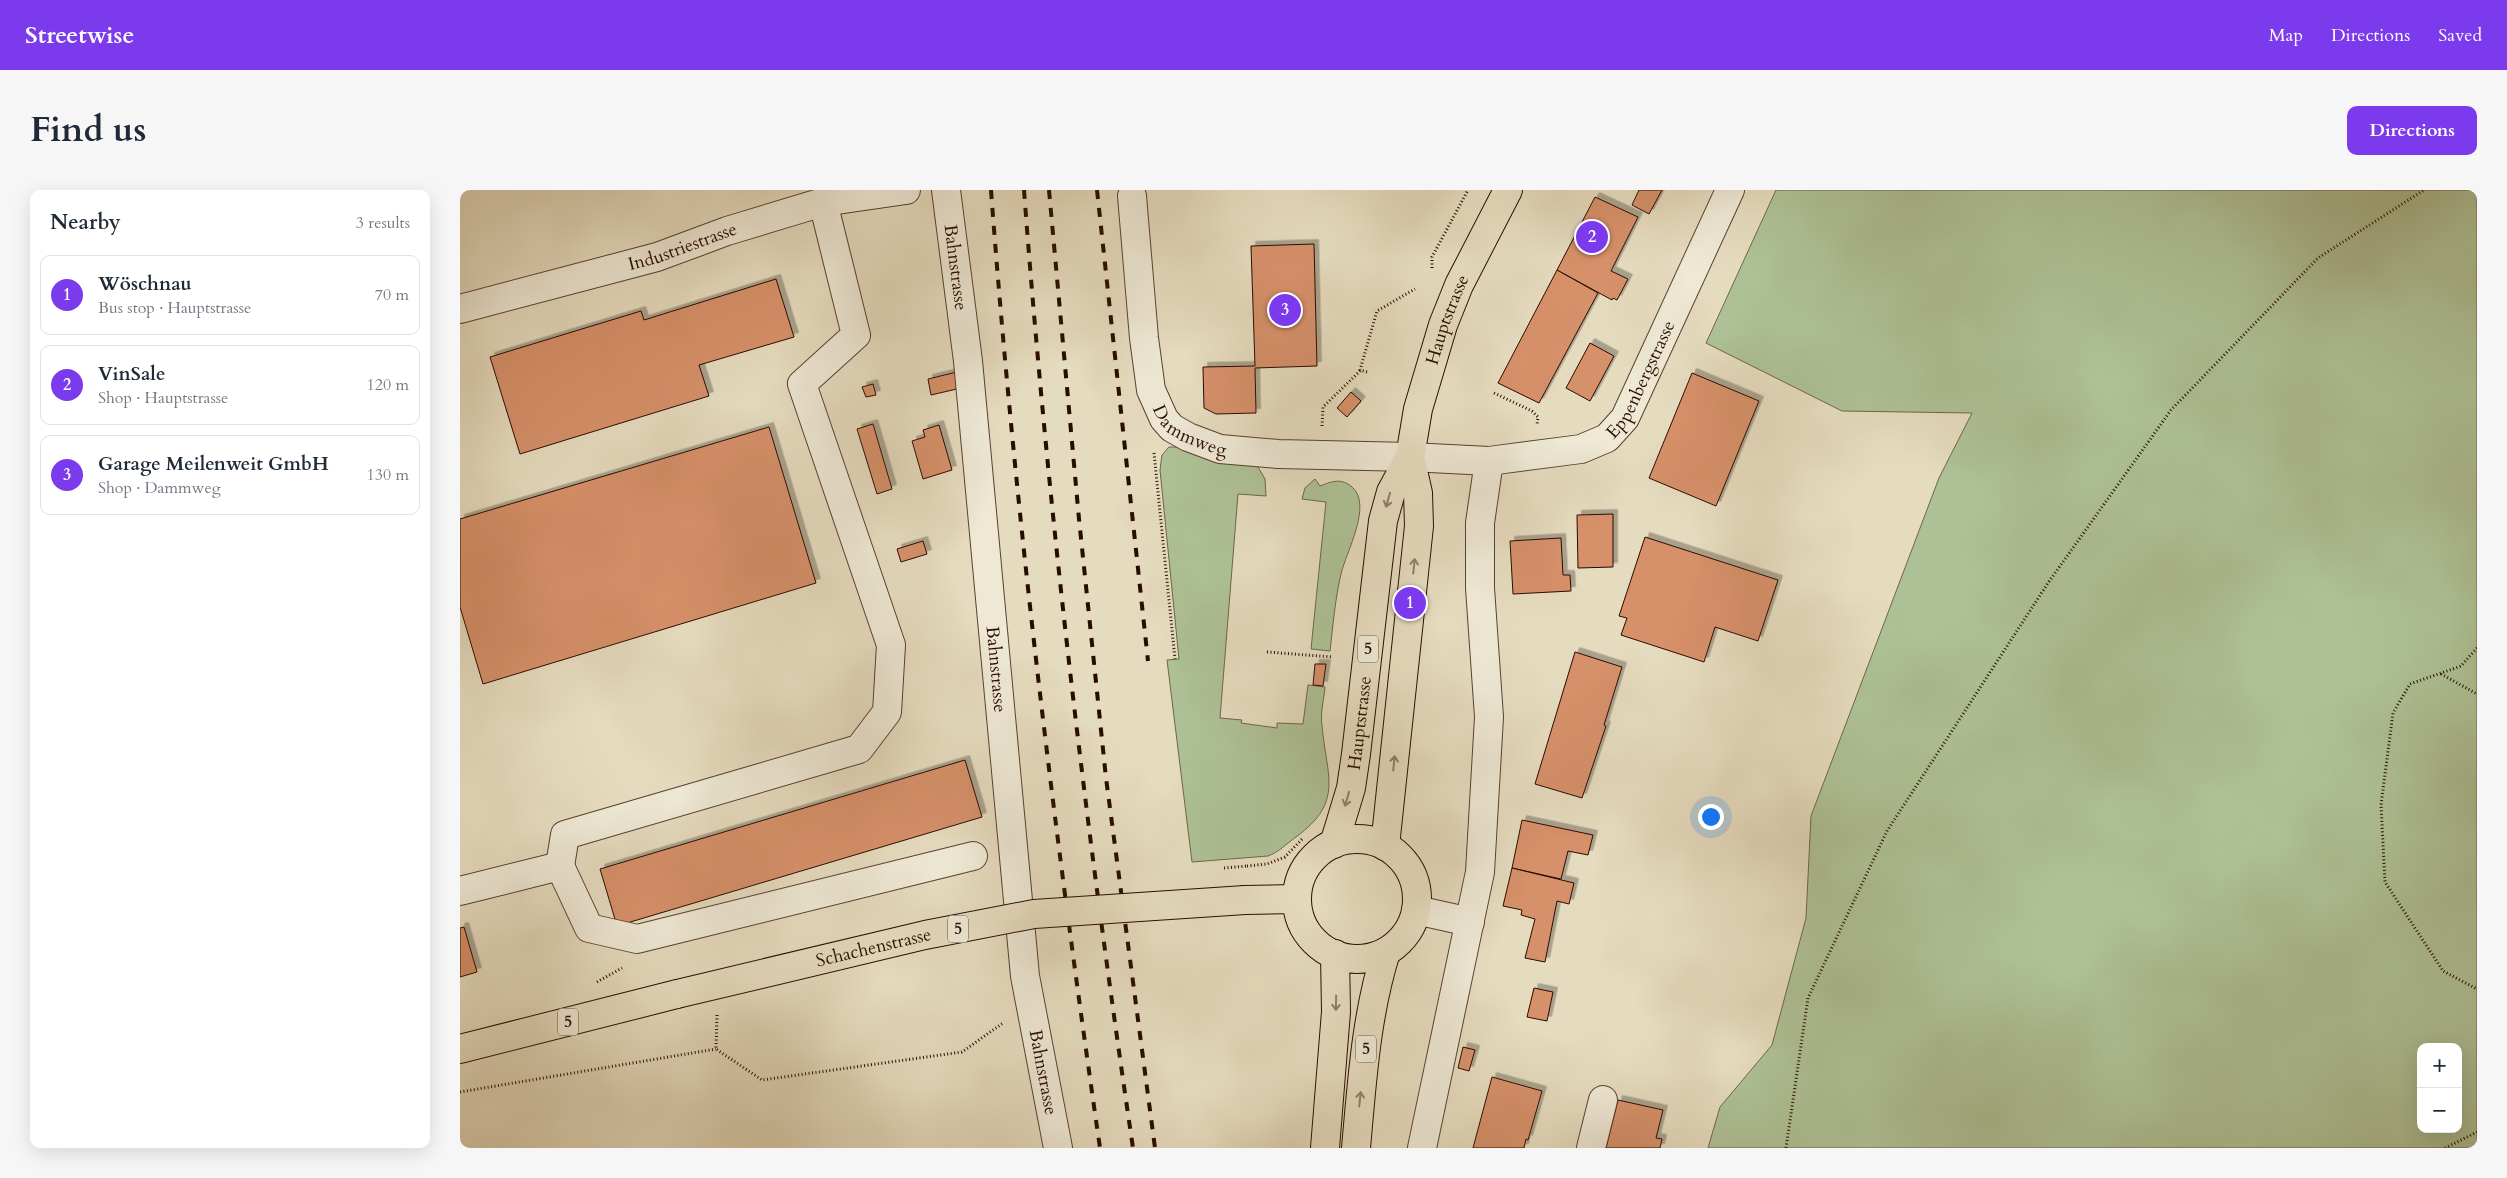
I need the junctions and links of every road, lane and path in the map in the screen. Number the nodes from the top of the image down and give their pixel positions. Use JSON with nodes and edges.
{"nodes":[{"id":1,"x":906,"y":190,"type":"edge"},
{"id":2,"x":946,"y":190,"type":"edge"},
{"id":3,"x":1468,"y":190,"type":"edge"},
{"id":4,"x":1508,"y":190,"type":"edge"},
{"id":5,"x":1730,"y":190,"type":"edge"},
{"id":6,"x":2424,"y":190,"type":"edge"},
{"id":7,"x":1132,"y":196,"type":"dead end"},
{"id":8,"x":823,"y":202,"type":"junction"},
{"id":9,"x":1432,"y":257,"type":"dead end"},
{"id":10,"x":1415,"y":289,"type":"dead end"},
{"id":11,"x":460,"y":309,"type":"edge"},
{"id":12,"x":1361,"y":370,"type":"junction"},
{"id":13,"x":1367,"y":372,"type":"dead end"},
{"id":14,"x":1494,"y":393,"type":"dead end"},
{"id":15,"x":1532,"y":411,"type":"dead end"},
{"id":16,"x":1172,"y":428,"type":"junction"},
{"id":17,"x":1334,"y":455,"type":"junction"},
{"id":18,"x":1410,"y":456,"type":"junction"},
{"id":19,"x":1490,"y":461,"type":"junction"},
{"id":20,"x":2477,"y":648,"type":"edge"},
{"id":21,"x":1267,"y":652,"type":"dead end"},
{"id":22,"x":1333,"y":658,"type":"dead end"},
{"id":23,"x":1175,"y":659,"type":"dead end"},
{"id":24,"x":2440,"y":673,"type":"junction"},
{"id":25,"x":2477,"y":694,"type":"edge"},
{"id":26,"x":1308,"y":834,"type":"dead end"},
{"id":27,"x":1334,"y":844,"type":"junction"},
{"id":28,"x":1385,"y":846,"type":"junction"},
{"id":29,"x":973,"y":856,"type":"dead end"},
{"id":30,"x":560,"y":866,"type":"junction"},
{"id":31,"x":1247,"y":866,"type":"dead end"},
{"id":32,"x":460,"y":891,"type":"edge"},
{"id":33,"x":1297,"y":898,"type":"junction"},
{"id":34,"x":1416,"y":910,"type":"junction"},
{"id":35,"x":1470,"y":922,"type":"junction"},
{"id":36,"x":1386,"y":952,"type":"junction"},
{"id":37,"x":1334,"y":954,"type":"junction"},
{"id":38,"x":623,"y":967,"type":"dead end"},
{"id":39,"x":1025,"y":976,"type":"junction"},
{"id":40,"x":594,"y":985,"type":"dead end"},
{"id":41,"x":2477,"y":989,"type":"edge"},
{"id":42,"x":717,"y":1014,"type":"dead end"},
{"id":43,"x":716,"y":1049,"type":"junction"},
{"id":44,"x":460,"y":1050,"type":"edge"},
{"id":45,"x":460,"y":1092,"type":"edge"},
{"id":46,"x":1603,"y":1100,"type":"dead end"},
{"id":47,"x":2477,"y":1132,"type":"edge"},
{"id":48,"x":1058,"y":1148,"type":"edge"},
{"id":49,"x":1325,"y":1148,"type":"edge"},
{"id":50,"x":1356,"y":1148,"type":"edge"},
{"id":51,"x":1422,"y":1148,"type":"edge"},
{"id":52,"x":1591,"y":1148,"type":"edge"},
{"id":53,"x":1786,"y":1148,"type":"edge"},
{"id":54,"x":2445,"y":1148,"type":"edge"}],
"edges":[{"from":1,"to":8,"type":"street","name":"Industriestrasse"},
{"from":2,"to":39,"type":"street","name":"Bahnstrasse"},
{"from":3,"to":9,"type":"path"},
{"from":4,"to":18,"type":"main road","name":"Hauptstrasse","number":"5"},
{"from":5,"to":19,"type":"street","name":"Eppenbergstrasse"},
{"from":6,"to":53,"type":"path"},
{"from":7,"to":16,"type":"street","name":"Dammweg"},
{"from":8,"to":11,"type":"street","name":"Industriestrasse"},
{"from":8,"to":30,"type":"street"},
{"from":10,"to":12,"type":"path"},
{"from":12,"to":13,"type":"path"},
{"from":12,"to":17,"type":"path"},
{"from":14,"to":15,"type":"path"},
{"from":16,"to":17,"type":"street","name":"Dammweg"},
{"from":16,"to":23,"type":"path"},
{"from":17,"to":18,"type":"street","name":"Dammweg"},
{"from":18,"to":19,"type":"street","name":"Eppenbergstrasse"},
{"from":18,"to":27,"type":"main road","name":"Hauptstrasse","number":"5","one_way":true},
{"from":28,"to":18,"type":"main road","name":"Hauptstrasse","number":"5","one_way":true},
{"from":19,"to":35,"type":"street"},
{"from":20,"to":24,"type":"path"},
{"from":21,"to":22,"type":"path"},
{"from":24,"to":25,"type":"path"},
{"from":24,"to":41,"type":"path"},
{"from":26,"to":31,"type":"path"},
{"from":27,"to":28,"type":"main road"},
{"from":27,"to":33,"type":"main road"},
{"from":28,"to":34,"type":"main road"},
{"from":29,"to":30,"type":"street"},
{"from":30,"to":32,"type":"street"},
{"from":33,"to":37,"type":"main road"},
{"from":33,"to":44,"type":"main road","name":"Schachenstrasse","number":"5","bridge":true},
{"from":34,"to":35,"type":"street"},
{"from":34,"to":36,"type":"main road"},
{"from":35,"to":51,"type":"street"},
{"from":36,"to":37,"type":"main road"},
{"from":50,"to":36,"type":"main road","number":"5","one_way":true},
{"from":37,"to":49,"type":"main road","number":"5","one_way":true},
{"from":38,"to":40,"type":"path"},
{"from":39,"to":43,"type":"path"},
{"from":39,"to":48,"type":"street","name":"Bahnstrasse"},
{"from":42,"to":43,"type":"path"},
{"from":43,"to":45,"type":"path"},
{"from":46,"to":52,"type":"street"},
{"from":47,"to":54,"type":"path"}]}
